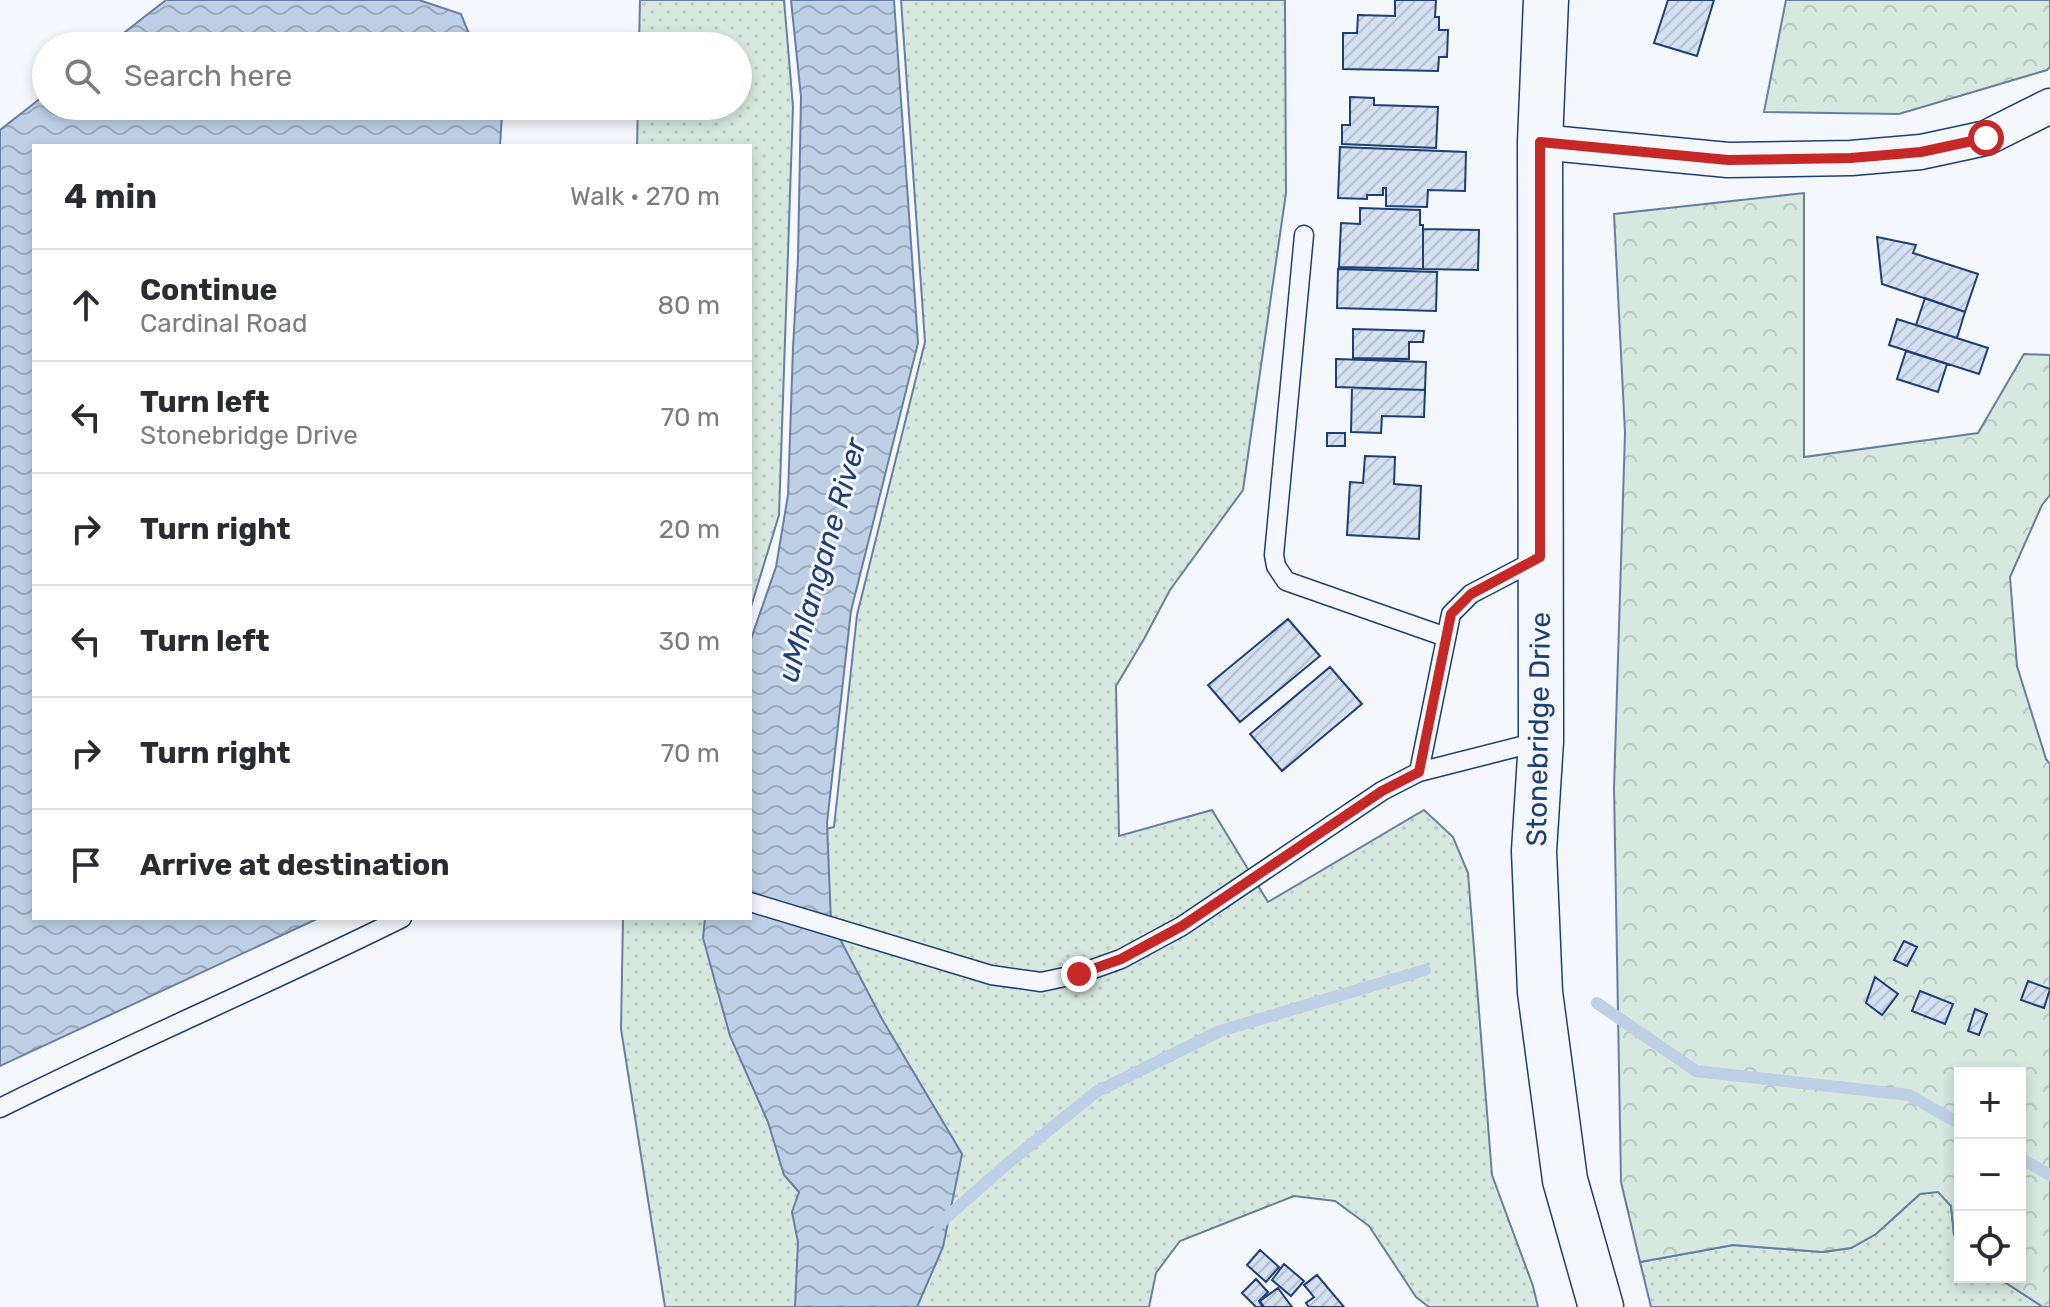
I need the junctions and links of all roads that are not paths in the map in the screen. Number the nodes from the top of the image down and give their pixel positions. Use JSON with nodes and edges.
{"nodes":[{"id":1,"x":1546,"y":0,"type":"edge"},
{"id":2,"x":2050,"y":106,"type":"edge"},
{"id":3,"x":1540,"y":142,"type":"junction"},
{"id":4,"x":1304,"y":235,"type":"dead end"},
{"id":5,"x":1540,"y":557,"type":"junction"},
{"id":6,"x":1446,"y":637,"type":"junction"},
{"id":7,"x":1541,"y":741,"type":"junction"},
{"id":8,"x":1419,"y":772,"type":"junction"},
{"id":9,"x":752,"y":903,"type":"edge"},
{"id":10,"x":398,"y":920,"type":"edge"},
{"id":11,"x":0,"y":1108,"type":"edge"},
{"id":12,"x":1601,"y":1307,"type":"edge"}],
"edges":[{"from":1,"to":3,"type":"street","name":"Stonebridge Drive"},
{"from":2,"to":3,"type":"street"},
{"from":3,"to":5,"type":"street","name":"Stonebridge Drive"},
{"from":4,"to":6,"type":"lane"},
{"from":5,"to":6,"type":"lane"},
{"from":5,"to":7,"type":"street","name":"Stonebridge Drive"},
{"from":6,"to":8,"type":"lane"},
{"from":7,"to":8,"type":"lane"},
{"from":7,"to":12,"type":"street","name":"Stonebridge Drive"},
{"from":8,"to":9,"type":"lane"},
{"from":10,"to":11,"type":"lane"}]}
